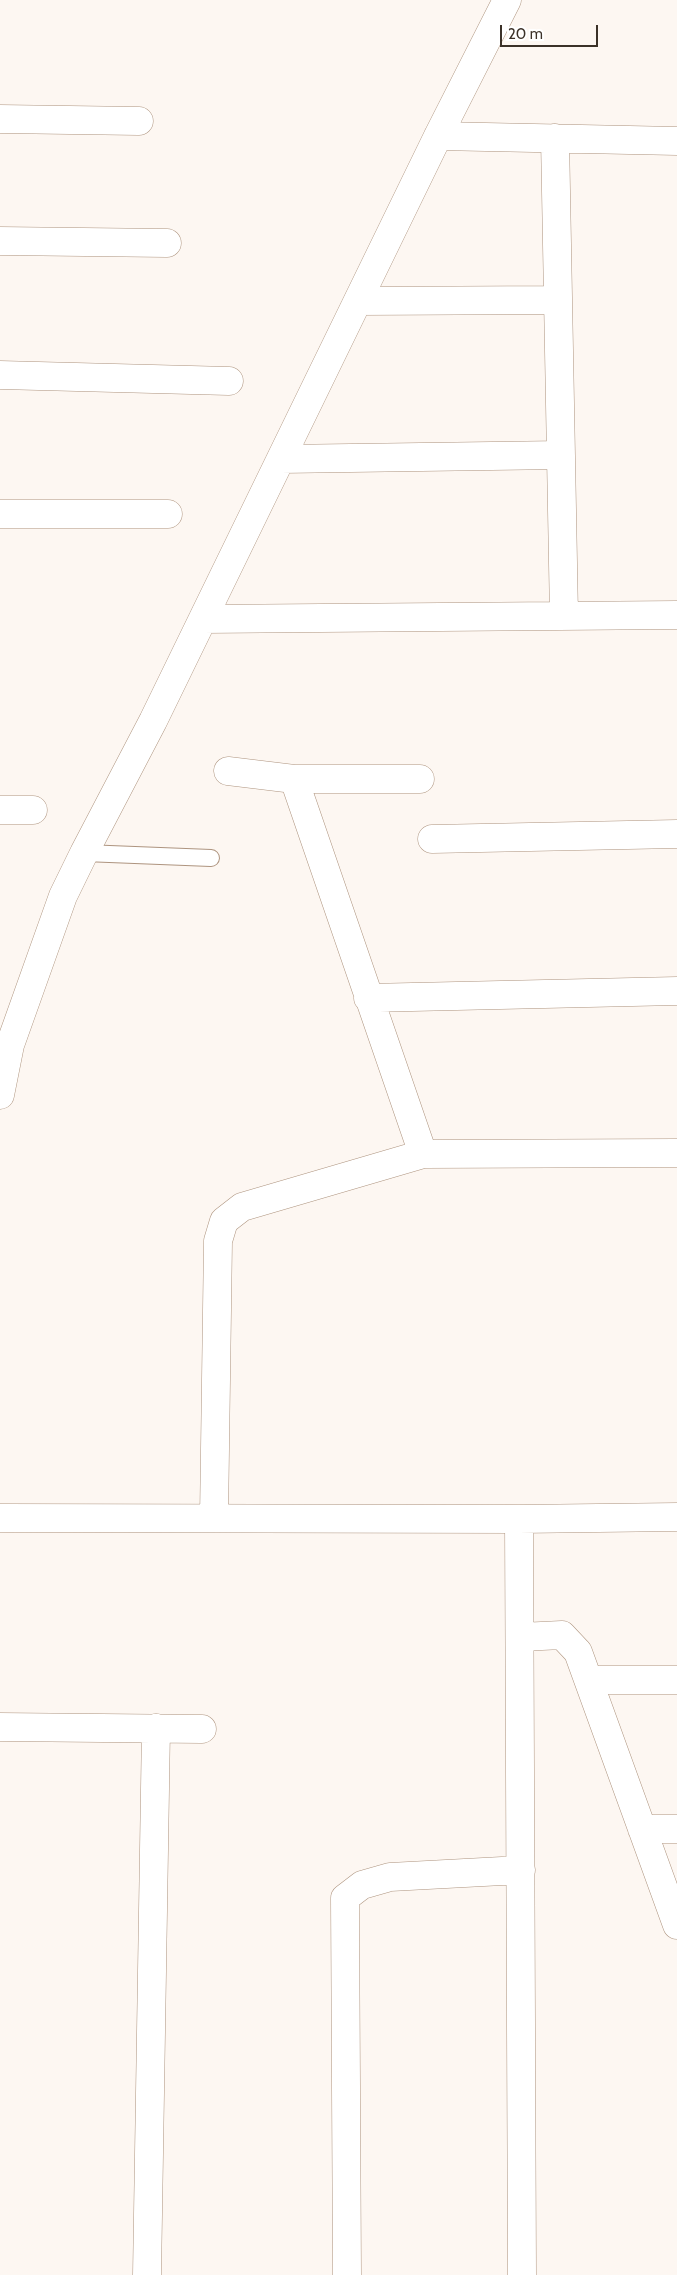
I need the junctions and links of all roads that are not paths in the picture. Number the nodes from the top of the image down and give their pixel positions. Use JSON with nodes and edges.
{"nodes":[{"id":1,"x":507,"y":0,"type":"edge"},
{"id":2,"x":0,"y":119,"type":"edge"},
{"id":3,"x":139,"y":121,"type":"dead end"},
{"id":4,"x":438,"y":136,"type":"junction"},
{"id":5,"x":555,"y":138,"type":"junction"},
{"id":6,"x":677,"y":141,"type":"edge"},
{"id":7,"x":0,"y":241,"type":"edge"},
{"id":8,"x":167,"y":243,"type":"dead end"},
{"id":9,"x":358,"y":300,"type":"junction"},
{"id":10,"x":558,"y":300,"type":"junction"},
{"id":11,"x":0,"y":375,"type":"edge"},
{"id":12,"x":229,"y":381,"type":"dead end"},
{"id":13,"x":561,"y":455,"type":"junction"},
{"id":14,"x":281,"y":459,"type":"junction"},
{"id":15,"x":0,"y":514,"type":"edge"},
{"id":16,"x":168,"y":514,"type":"dead end"},
{"id":17,"x":677,"y":615,"type":"edge"},
{"id":18,"x":564,"y":616,"type":"junction"},
{"id":19,"x":203,"y":619,"type":"junction"},
{"id":20,"x":228,"y":771,"type":"dead end"},
{"id":21,"x":294,"y":779,"type":"junction"},
{"id":22,"x":420,"y":779,"type":"dead end"},
{"id":23,"x":0,"y":810,"type":"edge"},
{"id":24,"x":33,"y":810,"type":"dead end"},
{"id":25,"x":677,"y":834,"type":"edge"},
{"id":26,"x":432,"y":839,"type":"dead end"},
{"id":27,"x":84,"y":853,"type":"junction"},
{"id":28,"x":211,"y":858,"type":"dead end"},
{"id":29,"x":677,"y":990,"type":"edge"},
{"id":30,"x":368,"y":998,"type":"junction"},
{"id":31,"x":0,"y":1095,"type":"edge"},
{"id":32,"x":677,"y":1153,"type":"edge"},
{"id":33,"x":423,"y":1154,"type":"junction"},
{"id":34,"x":677,"y":1517,"type":"edge"},
{"id":35,"x":0,"y":1518,"type":"edge"},
{"id":36,"x":214,"y":1518,"type":"junction"},
{"id":37,"x":519,"y":1519,"type":"junction"},
{"id":38,"x":521,"y":1637,"type":"junction"},
{"id":39,"x":589,"y":1680,"type":"junction"},
{"id":40,"x":677,"y":1680,"type":"edge"},
{"id":41,"x":0,"y":1727,"type":"edge"},
{"id":42,"x":156,"y":1728,"type":"junction"},
{"id":43,"x":202,"y":1729,"type":"dead end"},
{"id":44,"x":642,"y":1829,"type":"junction"},
{"id":45,"x":677,"y":1829,"type":"edge"},
{"id":46,"x":521,"y":1870,"type":"junction"},
{"id":47,"x":677,"y":1925,"type":"edge"},
{"id":48,"x":147,"y":2275,"type":"edge"},
{"id":49,"x":347,"y":2275,"type":"edge"},
{"id":50,"x":522,"y":2275,"type":"edge"}],
"edges":[{"from":1,"to":4,"type":"street"},
{"from":2,"to":3,"type":"street"},
{"from":4,"to":5,"type":"street"},
{"from":4,"to":9,"type":"street"},
{"from":5,"to":6,"type":"street"},
{"from":5,"to":10,"type":"street"},
{"from":7,"to":8,"type":"street"},
{"from":9,"to":10,"type":"street"},
{"from":9,"to":14,"type":"street"},
{"from":10,"to":13,"type":"street"},
{"from":11,"to":12,"type":"street"},
{"from":13,"to":14,"type":"street"},
{"from":13,"to":18,"type":"street"},
{"from":14,"to":19,"type":"street"},
{"from":15,"to":16,"type":"street"},
{"from":17,"to":18,"type":"street"},
{"from":18,"to":19,"type":"street"},
{"from":19,"to":27,"type":"street"},
{"from":20,"to":21,"type":"street"},
{"from":21,"to":22,"type":"street"},
{"from":21,"to":30,"type":"street"},
{"from":23,"to":24,"type":"street"},
{"from":25,"to":26,"type":"street"},
{"from":27,"to":28,"type":"lane"},
{"from":27,"to":31,"type":"street"},
{"from":29,"to":30,"type":"street"},
{"from":30,"to":33,"type":"street"},
{"from":32,"to":33,"type":"street"},
{"from":33,"to":36,"type":"street"},
{"from":34,"to":37,"type":"street"},
{"from":35,"to":36,"type":"street"},
{"from":36,"to":37,"type":"street"},
{"from":37,"to":38,"type":"street"},
{"from":38,"to":39,"type":"street"},
{"from":38,"to":46,"type":"street"},
{"from":39,"to":40,"type":"street"},
{"from":39,"to":44,"type":"street"},
{"from":41,"to":42,"type":"street"},
{"from":42,"to":43,"type":"street"},
{"from":42,"to":48,"type":"street"},
{"from":44,"to":45,"type":"street"},
{"from":44,"to":47,"type":"street"},
{"from":46,"to":49,"type":"street"},
{"from":46,"to":50,"type":"street"}]}
